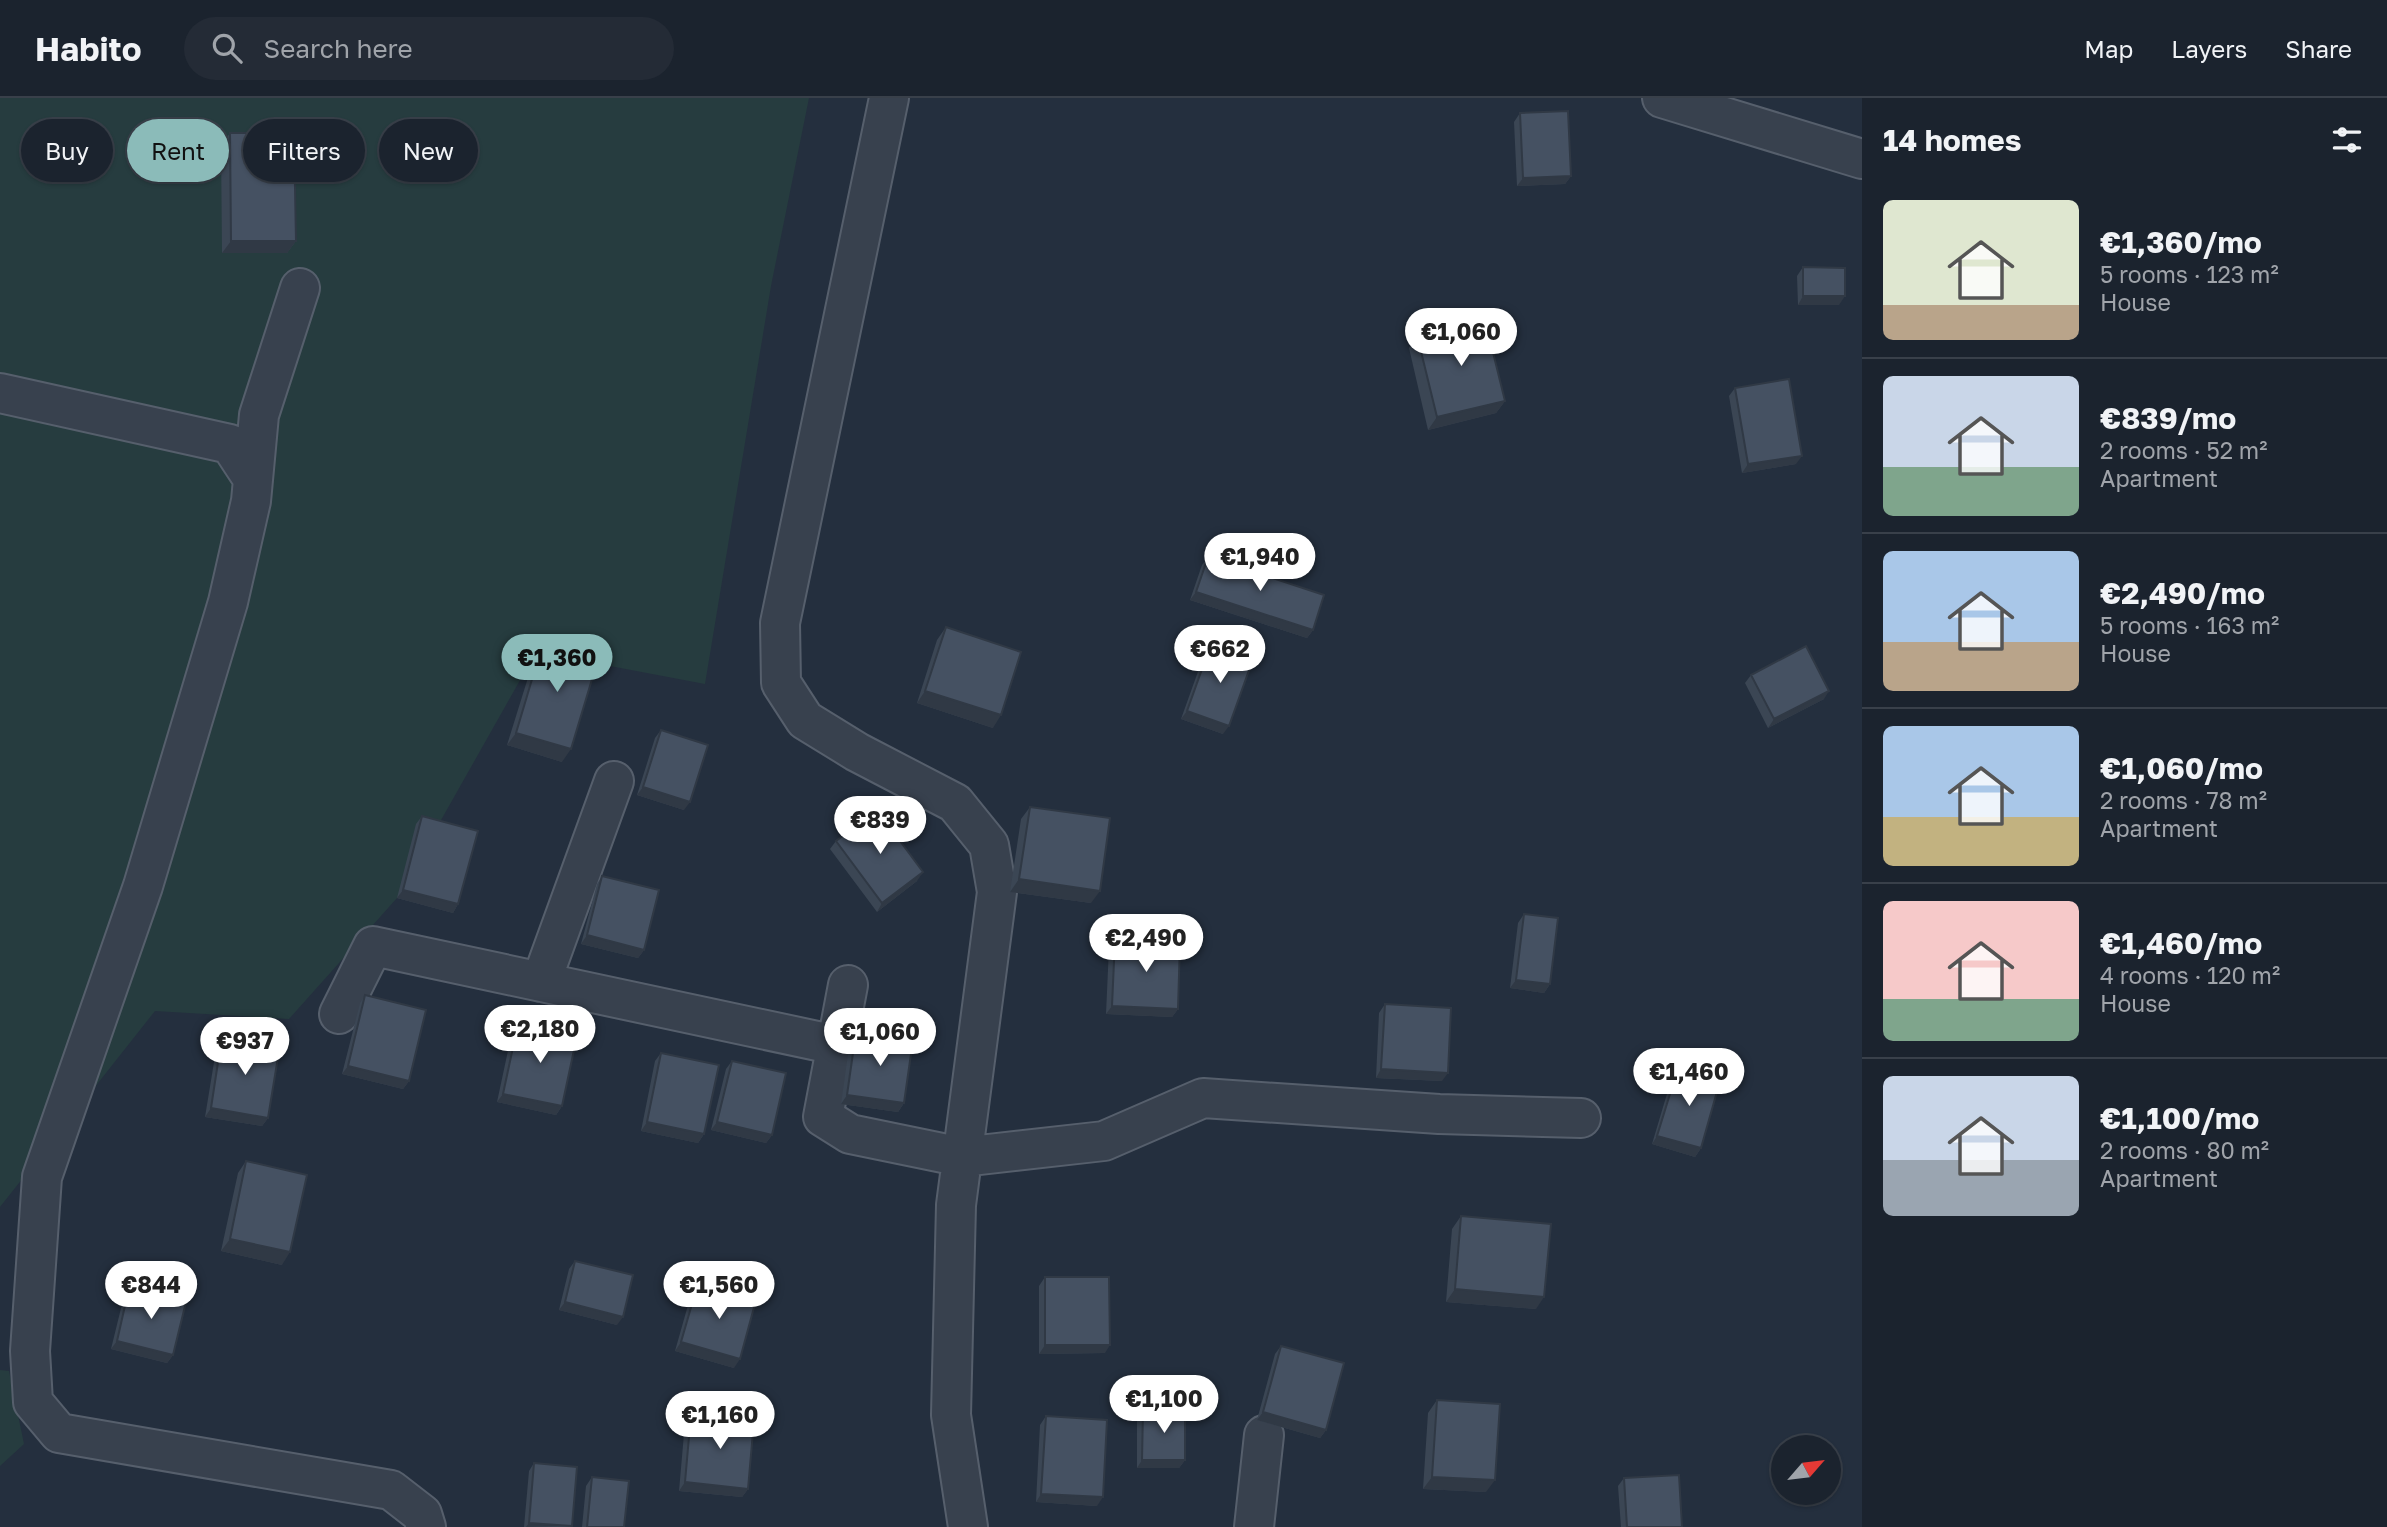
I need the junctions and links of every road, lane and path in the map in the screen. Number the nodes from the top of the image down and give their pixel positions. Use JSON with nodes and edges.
{"nodes":[{"id":1,"x":889,"y":98,"type":"edge"},
{"id":2,"x":1661,"y":98,"type":"edge"},
{"id":3,"x":1862,"y":159,"type":"edge"},
{"id":4,"x":300,"y":288,"type":"dead end"},
{"id":5,"x":0,"y":393,"type":"edge"},
{"id":6,"x":253,"y":479,"type":"junction"},
{"id":7,"x":614,"y":781,"type":"dead end"},
{"id":8,"x":541,"y":982,"type":"junction"},
{"id":9,"x":848,"y":985,"type":"dead end"},
{"id":10,"x":340,"y":1014,"type":"dead end"},
{"id":11,"x":836,"y":1045,"type":"junction"},
{"id":12,"x":1581,"y":1118,"type":"dead end"},
{"id":13,"x":962,"y":1157,"type":"junction"},
{"id":14,"x":1264,"y":1435,"type":"dead end"},
{"id":15,"x":426,"y":1527,"type":"edge"},
{"id":16,"x":968,"y":1527,"type":"edge"},
{"id":17,"x":1254,"y":1527,"type":"edge"}],
"edges":[{"from":1,"to":13,"type":"street"},
{"from":2,"to":3,"type":"street"},
{"from":4,"to":6,"type":"street"},
{"from":5,"to":6,"type":"street"},
{"from":6,"to":15,"type":"street"},
{"from":7,"to":8,"type":"street"},
{"from":8,"to":10,"type":"street"},
{"from":8,"to":11,"type":"street"},
{"from":9,"to":11,"type":"street"},
{"from":11,"to":13,"type":"street"},
{"from":12,"to":13,"type":"street"},
{"from":13,"to":16,"type":"street"},
{"from":14,"to":17,"type":"street"}]}
